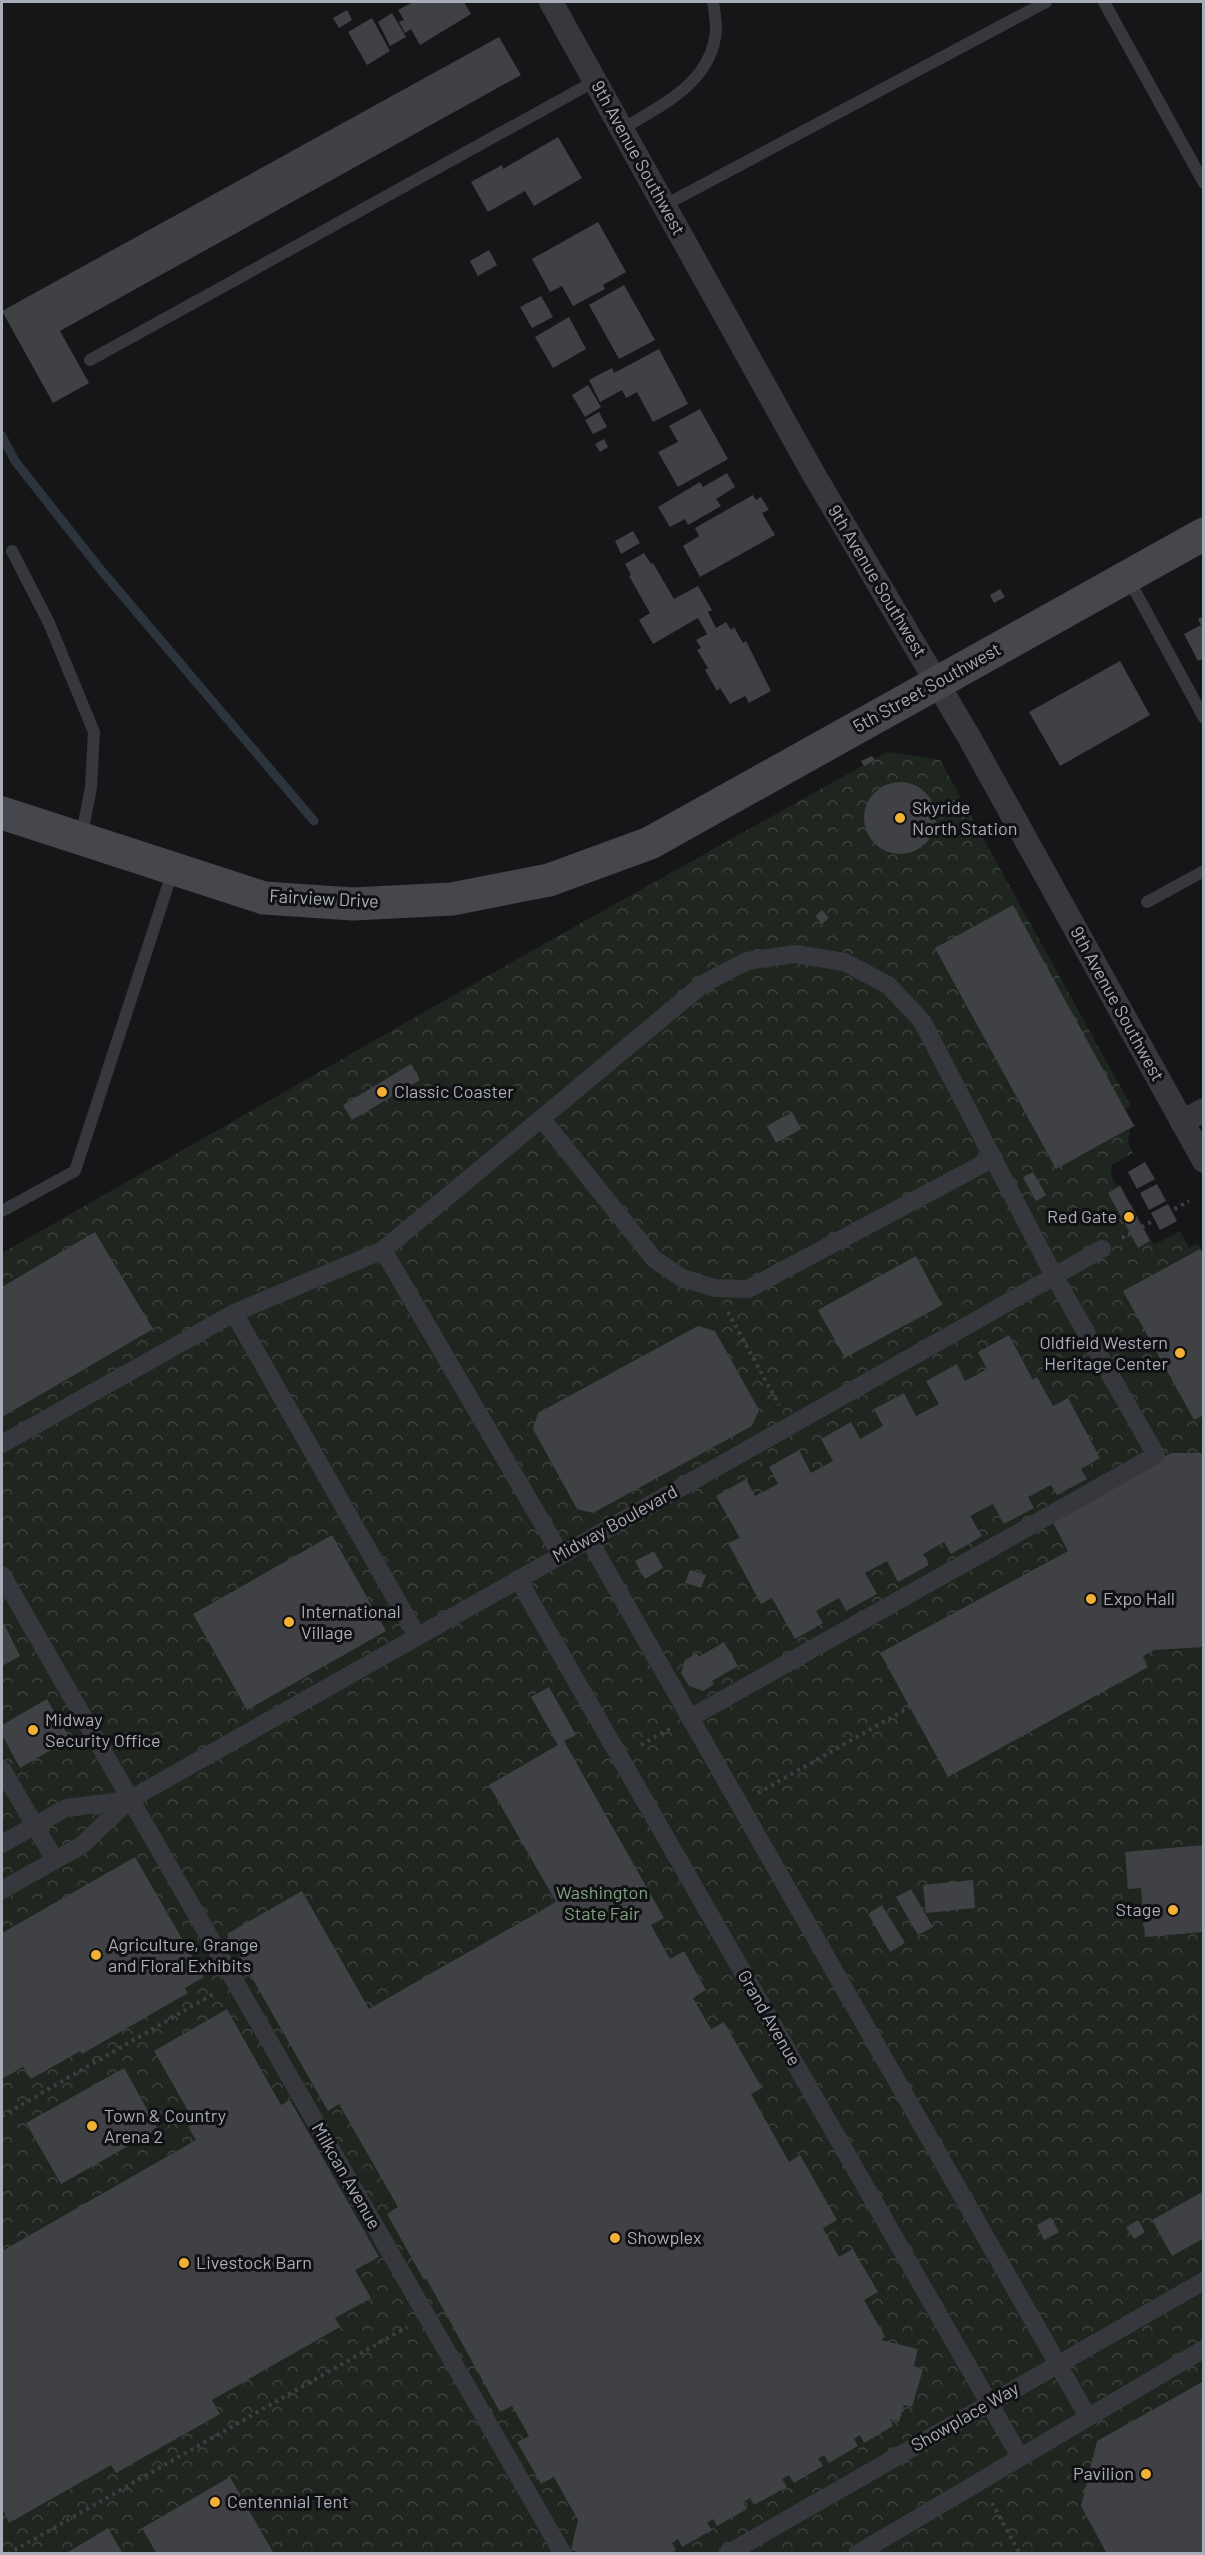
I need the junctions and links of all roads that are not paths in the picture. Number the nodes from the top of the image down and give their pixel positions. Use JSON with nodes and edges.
{"nodes":[{"id":1,"x":551,"y":2,"type":"edge"},
{"id":2,"x":713,"y":2,"type":"edge"},
{"id":3,"x":1046,"y":2,"type":"edge"},
{"id":4,"x":1104,"y":2,"type":"edge"},
{"id":5,"x":595,"y":81,"type":"junction"},
{"id":6,"x":622,"y":129,"type":"junction"},
{"id":7,"x":1203,"y":183,"type":"edge"},
{"id":8,"x":665,"y":205,"type":"junction"},
{"id":9,"x":90,"y":360,"type":"dead end"},
{"id":10,"x":1203,"y":534,"type":"edge"},
{"id":11,"x":12,"y":551,"type":"dead end"},
{"id":12,"x":1127,"y":577,"type":"junction"},
{"id":13,"x":936,"y":682,"type":"junction"},
{"id":14,"x":1203,"y":718,"type":"edge"},
{"id":15,"x":2,"y":813,"type":"edge"},
{"id":16,"x":81,"y":840,"type":"junction"},
{"id":17,"x":650,"y":843,"type":"joint"},
{"id":18,"x":174,"y":869,"type":"junction"},
{"id":19,"x":1203,"y":871,"type":"edge"},
{"id":20,"x":1147,"y":902,"type":"dead end"},
{"id":21,"x":1203,"y":1110,"type":"edge"},
{"id":22,"x":542,"y":1119,"type":"junction"},
{"id":23,"x":1182,"y":1122,"type":"junction"},
{"id":24,"x":993,"y":1158,"type":"junction"},
{"id":25,"x":1203,"y":1161,"type":"edge"},
{"id":26,"x":2,"y":1211,"type":"edge"},
{"id":27,"x":1102,"y":1249,"type":"road end"},
{"id":28,"x":383,"y":1250,"type":"junction"},
{"id":29,"x":1054,"y":1276,"type":"junction"},
{"id":30,"x":234,"y":1313,"type":"junction"},
{"id":31,"x":2,"y":1444,"type":"edge"},
{"id":32,"x":589,"y":1539,"type":"junction"},
{"id":33,"x":561,"y":1555,"type":"junction"},
{"id":34,"x":2,"y":1575,"type":"edge"},
{"id":35,"x":518,"y":1579,"type":"junction"},
{"id":36,"x":417,"y":1636,"type":"junction"},
{"id":37,"x":690,"y":1718,"type":"junction"},
{"id":38,"x":2,"y":1769,"type":"edge"},
{"id":39,"x":129,"y":1800,"type":"junction"},
{"id":40,"x":34,"y":1826,"type":"junction"},
{"id":41,"x":2,"y":1844,"type":"edge"},
{"id":42,"x":55,"y":1860,"type":"junction"},
{"id":43,"x":2,"y":1890,"type":"edge"},
{"id":44,"x":1203,"y":2281,"type":"edge"},
{"id":45,"x":1203,"y":2349,"type":"edge"},
{"id":46,"x":1058,"y":2364,"type":"junction"},
{"id":47,"x":989,"y":2403,"type":"junction"},
{"id":48,"x":1088,"y":2417,"type":"junction"},
{"id":49,"x":1020,"y":2457,"type":"junction"},
{"id":50,"x":563,"y":2553,"type":"edge"},
{"id":51,"x":727,"y":2553,"type":"edge"},
{"id":52,"x":857,"y":2553,"type":"edge"}],
"edges":[{"from":1,"to":5,"type":"street","name":"9th Avenue Southwest"},
{"from":2,"to":6,"type":"lane"},
{"from":3,"to":8,"type":"lane"},
{"from":4,"to":7,"type":"lane"},
{"from":5,"to":6,"type":"street","name":"9th Avenue Southwest"},
{"from":5,"to":9,"type":"lane"},
{"from":6,"to":8,"type":"street","name":"9th Avenue Southwest"},
{"from":8,"to":13,"type":"street","name":"9th Avenue Southwest"},
{"from":10,"to":12,"type":"main road","name":"5th Street Southwest"},
{"from":11,"to":16,"type":"lane"},
{"from":12,"to":13,"type":"main road","name":"5th Street Southwest"},
{"from":12,"to":14,"type":"lane"},
{"from":13,"to":17,"type":"main road","name":"5th Street Southwest"},
{"from":13,"to":23,"type":"street","name":"9th Avenue Southwest"},
{"from":15,"to":16,"type":"main road","name":"Fairview Drive"},
{"from":16,"to":18,"type":"main road","name":"Fairview Drive"},
{"from":17,"to":18,"type":"main road","name":"Fairview Drive"},
{"from":18,"to":26,"type":"lane"},
{"from":19,"to":20,"type":"lane"},
{"from":21,"to":23,"type":"street"},
{"from":22,"to":24,"type":"street"},
{"from":22,"to":24,"type":"street"},
{"from":22,"to":28,"type":"street"},
{"from":23,"to":25,"type":"street","name":"9th Avenue Southwest"},
{"from":24,"to":29,"type":"street"},
{"from":27,"to":29,"type":"street","name":"Midway Boulevard"},
{"from":28,"to":30,"type":"street"},
{"from":28,"to":33,"type":"street"},
{"from":29,"to":32,"type":"street","name":"Midway Boulevard"},
{"from":29,"to":37,"type":"street"},
{"from":30,"to":31,"type":"street"},
{"from":30,"to":36,"type":"street"},
{"from":32,"to":33,"type":"street","name":"Midway Boulevard"},
{"from":32,"to":37,"type":"street"},
{"from":33,"to":35,"type":"street","name":"Midway Boulevard"},
{"from":34,"to":39,"type":"street","name":"Milkcan Avenue"},
{"from":35,"to":36,"type":"street","name":"Midway Boulevard"},
{"from":35,"to":47,"type":"street","name":"Grand Avenue"},
{"from":36,"to":39,"type":"street","name":"Midway Boulevard"},
{"from":37,"to":46,"type":"street"},
{"from":38,"to":40,"type":"street"},
{"from":39,"to":40,"type":"street","name":"Midway Boulevard"},
{"from":39,"to":42,"type":"street","name":"Midway Boulevard"},
{"from":39,"to":50,"type":"street","name":"Milkcan Avenue"},
{"from":40,"to":41,"type":"street","name":"Midway Boulevard"},
{"from":40,"to":42,"type":"street"},
{"from":42,"to":43,"type":"street","name":"Midway Boulevard"},
{"from":44,"to":46,"type":"street","name":"Showplace Way"},
{"from":45,"to":48,"type":"street"},
{"from":46,"to":47,"type":"street","name":"Showplace Way"},
{"from":46,"to":48,"type":"street"},
{"from":47,"to":49,"type":"street","name":"Grand Avenue"},
{"from":47,"to":51,"type":"street","name":"Showplace Way"},
{"from":48,"to":49,"type":"street"},
{"from":49,"to":52,"type":"street"}]}
